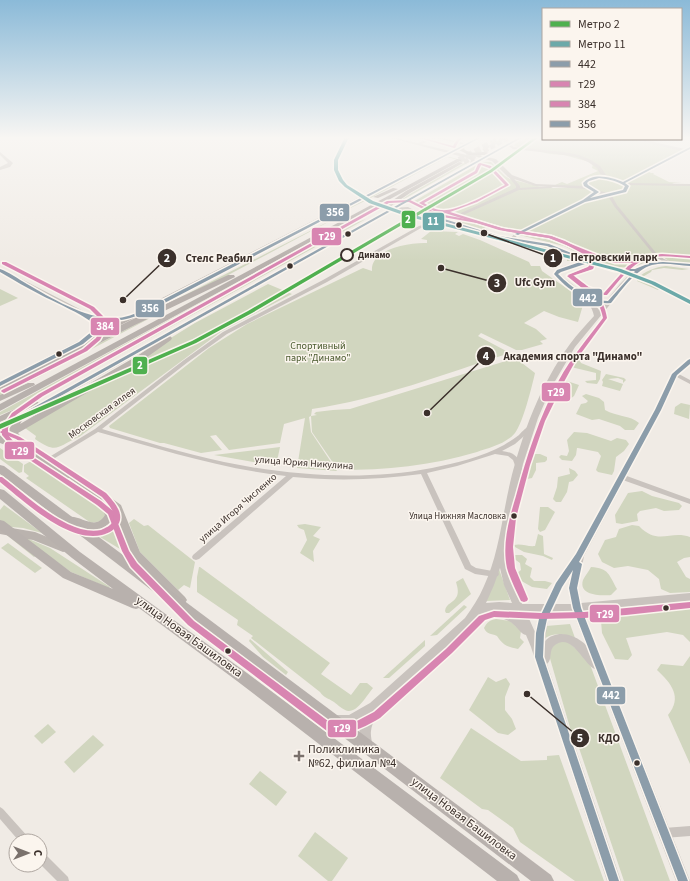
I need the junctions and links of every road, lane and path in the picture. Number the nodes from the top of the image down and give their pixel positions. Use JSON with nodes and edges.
{"nodes":[{"id":1,"x":401,"y":178,"type":"edge"},
{"id":2,"x":413,"y":178,"type":"edge"},
{"id":3,"x":430,"y":178,"type":"edge"},
{"id":4,"x":432,"y":178,"type":"edge"},
{"id":5,"x":447,"y":178,"type":"edge"},
{"id":6,"x":512,"y":178,"type":"edge"},
{"id":7,"x":516,"y":178,"type":"edge"},
{"id":8,"x":596,"y":178,"type":"edge"},
{"id":9,"x":608,"y":178,"type":"edge"},
{"id":10,"x":634,"y":178,"type":"edge"},
{"id":11,"x":624,"y":183,"type":"junction"},
{"id":12,"x":690,"y":185,"type":"edge"},
{"id":13,"x":550,"y":187,"type":"junction"},
{"id":14,"x":589,"y":188,"type":"junction"},
{"id":15,"x":395,"y":189,"type":"junction"},
{"id":16,"x":518,"y":189,"type":"junction"},
{"id":17,"x":600,"y":193,"type":"junction"},
{"id":18,"x":613,"y":194,"type":"junction"},
{"id":19,"x":589,"y":199,"type":"junction"},
{"id":20,"x":409,"y":200,"type":"junction"},
{"id":21,"x":615,"y":205,"type":"junction"},
{"id":22,"x":390,"y":210,"type":"junction"},
{"id":23,"x":438,"y":221,"type":"junction"},
{"id":24,"x":367,"y":223,"type":"junction"},
{"id":25,"x":288,"y":237,"type":"junction"},
{"id":26,"x":511,"y":239,"type":"junction"},
{"id":27,"x":655,"y":254,"type":"junction"},
{"id":28,"x":584,"y":262,"type":"junction"},
{"id":29,"x":652,"y":264,"type":"junction"},
{"id":30,"x":674,"y":264,"type":"junction"},
{"id":31,"x":690,"y":265,"type":"edge"},
{"id":32,"x":0,"y":270,"type":"edge"},
{"id":33,"x":640,"y":270,"type":"junction"},
{"id":34,"x":233,"y":276,"type":"junction"},
{"id":35,"x":184,"y":291,"type":"junction"},
{"id":36,"x":589,"y":299,"type":"junction"},
{"id":37,"x":609,"y":302,"type":"junction"},
{"id":38,"x":138,"y":314,"type":"junction"},
{"id":39,"x":87,"y":316,"type":"junction"},
{"id":40,"x":597,"y":317,"type":"junction"},
{"id":41,"x":193,"y":319,"type":"junction"},
{"id":42,"x":132,"y":322,"type":"junction"},
{"id":43,"x":81,"y":342,"type":"junction"},
{"id":44,"x":690,"y":362,"type":"edge"},
{"id":45,"x":675,"y":374,"type":"junction"},
{"id":46,"x":690,"y":382,"type":"edge"},
{"id":47,"x":0,"y":385,"type":"edge"},
{"id":48,"x":31,"y":385,"type":"junction"},
{"id":49,"x":68,"y":389,"type":"junction"},
{"id":50,"x":0,"y":398,"type":"edge"},
{"id":51,"x":0,"y":401,"type":"edge"},
{"id":52,"x":0,"y":408,"type":"edge"},
{"id":53,"x":25,"y":414,"type":"junction"},
{"id":54,"x":0,"y":419,"type":"edge"},
{"id":55,"x":0,"y":428,"type":"edge"},
{"id":56,"x":531,"y":428,"type":"junction"},
{"id":57,"x":97,"y":430,"type":"junction"},
{"id":58,"x":0,"y":440,"type":"edge"},
{"id":59,"x":489,"y":454,"type":"junction"},
{"id":60,"x":48,"y":460,"type":"junction"},
{"id":61,"x":518,"y":466,"type":"junction"},
{"id":62,"x":0,"y":469,"type":"edge"},
{"id":63,"x":424,"y":472,"type":"junction"},
{"id":64,"x":292,"y":474,"type":"junction"},
{"id":65,"x":622,"y":477,"type":"junction"},
{"id":66,"x":0,"y":496,"type":"edge"},
{"id":67,"x":690,"y":502,"type":"edge"},
{"id":68,"x":62,"y":516,"type":"junction"},
{"id":69,"x":0,"y":524,"type":"edge"},
{"id":70,"x":0,"y":530,"type":"edge"},
{"id":71,"x":501,"y":547,"type":"junction"},
{"id":72,"x":76,"y":555,"type":"junction"},
{"id":73,"x":196,"y":556,"type":"dead end"},
{"id":74,"x":579,"y":556,"type":"junction"},
{"id":75,"x":495,"y":574,"type":"junction"},
{"id":76,"x":690,"y":597,"type":"edge"},
{"id":77,"x":519,"y":608,"type":"junction"},
{"id":78,"x":577,"y":608,"type":"junction"},
{"id":79,"x":548,"y":609,"type":"junction"},
{"id":80,"x":477,"y":611,"type":"junction"},
{"id":81,"x":197,"y":616,"type":"junction"},
{"id":82,"x":166,"y":620,"type":"junction"},
{"id":83,"x":469,"y":621,"type":"junction"},
{"id":84,"x":537,"y":652,"type":"junction"},
{"id":85,"x":602,"y":672,"type":"junction"},
{"id":86,"x":546,"y":679,"type":"junction"},
{"id":87,"x":374,"y":707,"type":"junction"},
{"id":88,"x":333,"y":721,"type":"junction"},
{"id":89,"x":368,"y":747,"type":"junction"},
{"id":90,"x":0,"y":812,"type":"edge"},
{"id":91,"x":690,"y":831,"type":"edge"},
{"id":92,"x":19,"y":833,"type":"edge"},
{"id":93,"x":664,"y":833,"type":"junction"},
{"id":94,"x":48,"y":864,"type":"edge"},
{"id":95,"x":64,"y":881,"type":"edge"},
{"id":96,"x":511,"y":881,"type":"edge"},
{"id":97,"x":545,"y":881,"type":"edge"},
{"id":98,"x":614,"y":881,"type":"edge"},
{"id":99,"x":683,"y":881,"type":"edge"}],
"edges":[{"from":1,"to":25,"type":"main road"},
{"from":2,"to":15,"type":"main road"},
{"from":3,"to":52,"type":"main road"},
{"from":4,"to":24,"type":"main road"},
{"from":5,"to":20,"type":"main road"},
{"from":6,"to":16,"type":"street"},
{"from":7,"to":13,"type":"street"},
{"from":8,"to":14,"type":"street"},
{"from":9,"to":11,"type":"street"},
{"from":10,"to":11,"type":"street"},
{"from":11,"to":12,"type":"street"},
{"from":11,"to":18,"type":"street"},
{"from":13,"to":14,"type":"street"},
{"from":13,"to":16,"type":"street"},
{"from":14,"to":17,"type":"street"},
{"from":15,"to":25,"type":"main road"},
{"from":15,"to":34,"type":"main road"},
{"from":16,"to":23,"type":"street","name":"Московская аллея"},
{"from":17,"to":18,"type":"street"},
{"from":17,"to":19,"type":"street"},
{"from":17,"to":19,"type":"street"},
{"from":17,"to":21,"type":"street"},
{"from":18,"to":21,"type":"street"},
{"from":19,"to":26,"type":"street"},
{"from":20,"to":22,"type":"main road"},
{"from":20,"to":23,"type":"street"},
{"from":21,"to":27,"type":"street"},
{"from":22,"to":23,"type":"street"},
{"from":22,"to":24,"type":"main road"},
{"from":23,"to":26,"type":"street"},
{"from":23,"to":57,"type":"street","name":"Московская аллея"},
{"from":24,"to":41,"type":"main road"},
{"from":25,"to":35,"type":"main road"},
{"from":26,"to":28,"type":"street"},
{"from":27,"to":29,"type":"street"},
{"from":27,"to":30,"type":"street"},
{"from":28,"to":33,"type":"street"},
{"from":28,"to":36,"type":"street"},
{"from":29,"to":30,"type":"street"},
{"from":29,"to":33,"type":"street"},
{"from":30,"to":31,"type":"street"},
{"from":32,"to":39,"type":"street"},
{"from":33,"to":37,"type":"street"},
{"from":34,"to":42,"type":"main road"},
{"from":34,"to":48,"type":"main road"},
{"from":35,"to":38,"type":"main road"},
{"from":35,"to":42,"type":"main road"},
{"from":36,"to":37,"type":"street"},
{"from":36,"to":40,"type":"street"},
{"from":37,"to":40,"type":"street"},
{"from":38,"to":39,"type":"street"},
{"from":38,"to":43,"type":"main road"},
{"from":39,"to":43,"type":"street"},
{"from":40,"to":56,"type":"street"},
{"from":41,"to":49,"type":"main road"},
{"from":41,"to":58,"type":"main road"},
{"from":42,"to":47,"type":"main road"},
{"from":43,"to":47,"type":"main road"},
{"from":44,"to":45,"type":"street"},
{"from":45,"to":46,"type":"street"},
{"from":45,"to":65,"type":"street"},
{"from":48,"to":50,"type":"main road"},
{"from":48,"to":51,"type":"main road"},
{"from":49,"to":53,"type":"main road"},
{"from":49,"to":54,"type":"main road"},
{"from":53,"to":55,"type":"main road"},
{"from":53,"to":60,"type":"main road"},
{"from":56,"to":59,"type":"street","name":"улица Юрия Никулина"},
{"from":56,"to":61,"type":"street"},
{"from":57,"to":60,"type":"street","name":"Московская аллея"},
{"from":57,"to":64,"type":"street","name":"улица Юрия Никулина"},
{"from":58,"to":68,"type":"main road"},
{"from":59,"to":61,"type":"street","name":"улица Юрия Никулина"},
{"from":59,"to":63,"type":"street","name":"улица Юрия Никулина"},
{"from":60,"to":81,"type":"main road"},
{"from":61,"to":71,"type":"street"},
{"from":62,"to":68,"type":"main road","name":"улица Новая Башиловка"},
{"from":63,"to":64,"type":"street","name":"улица Юрия Никулина"},
{"from":63,"to":75,"type":"street"},
{"from":64,"to":73,"type":"street","name":"улица Игоря Численко"},
{"from":65,"to":67,"type":"street"},
{"from":65,"to":74,"type":"street"},
{"from":66,"to":72,"type":"main road","name":"улица Новая Башиловка"},
{"from":68,"to":81,"type":"main road","name":"улица Новая Башиловка"},
{"from":69,"to":82,"type":"main road"},
{"from":70,"to":72,"type":"main road"},
{"from":71,"to":75,"type":"street"},
{"from":71,"to":77,"type":"street"},
{"from":72,"to":82,"type":"main road","name":"улица Новая Башиловка"},
{"from":74,"to":78,"type":"street"},
{"from":74,"to":79,"type":"street"},
{"from":75,"to":80,"type":"street"},
{"from":76,"to":78,"type":"street"},
{"from":77,"to":79,"type":"street"},
{"from":77,"to":80,"type":"street"},
{"from":77,"to":84,"type":"street"},
{"from":78,"to":79,"type":"street"},
{"from":78,"to":85,"type":"street"},
{"from":79,"to":84,"type":"street"},
{"from":80,"to":83,"type":"street"},
{"from":81,"to":88,"type":"main road","name":"улица Новая Башиловка"},
{"from":82,"to":96,"type":"main road","name":"улица Новая Башиловка"},
{"from":83,"to":84,"type":"street"},
{"from":83,"to":87,"type":"street"},
{"from":84,"to":86,"type":"street"},
{"from":85,"to":86,"type":"street"},
{"from":85,"to":93,"type":"street"},
{"from":86,"to":98,"type":"street"},
{"from":87,"to":88,"type":"street"},
{"from":87,"to":89,"type":"street"},
{"from":88,"to":89,"type":"main road","name":"улица Новая Башиловка"},
{"from":89,"to":97,"type":"main road","name":"улица Новая Башиловка"},
{"from":90,"to":92,"type":"street"},
{"from":91,"to":93,"type":"street"},
{"from":93,"to":99,"type":"street"},
{"from":94,"to":95,"type":"street"}]}
